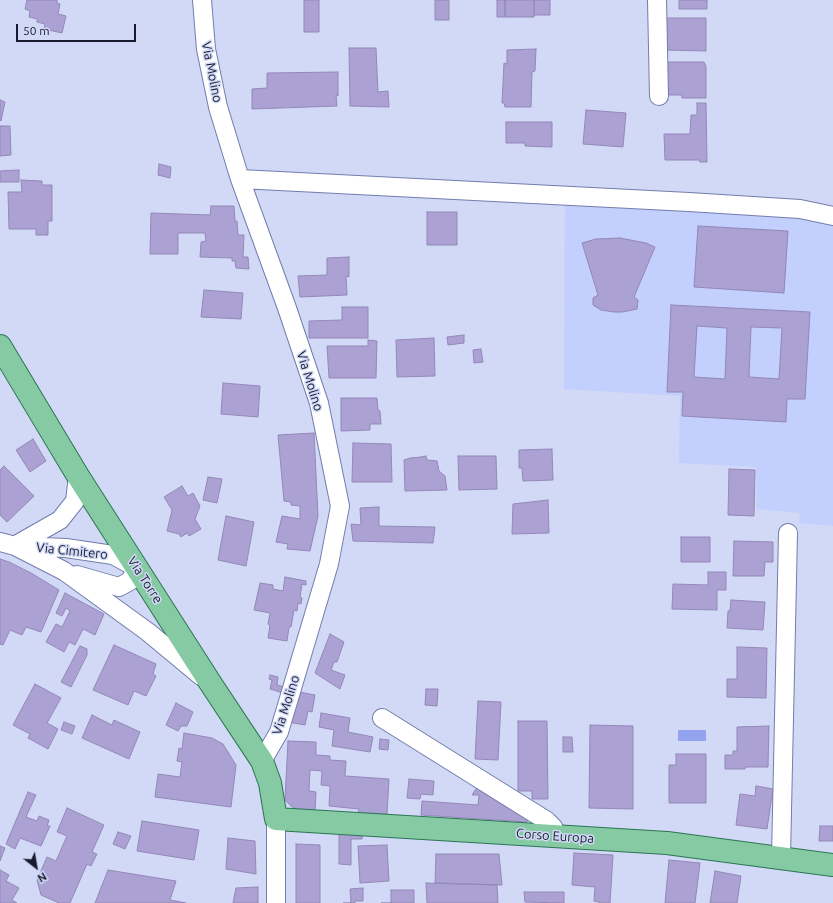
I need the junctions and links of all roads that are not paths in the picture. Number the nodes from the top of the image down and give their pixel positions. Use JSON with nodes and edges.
{"nodes":[{"id":1,"x":202,"y":0,"type":"edge"},
{"id":2,"x":657,"y":0,"type":"edge"},
{"id":3,"x":659,"y":96,"type":"dead end"},
{"id":4,"x":240,"y":178,"type":"junction"},
{"id":5,"x":833,"y":216,"type":"edge"},
{"id":6,"x":0,"y":346,"type":"edge"},
{"id":7,"x":78,"y":476,"type":"junction"},
{"id":8,"x":788,"y":533,"type":"dead end"},
{"id":9,"x":8,"y":544,"type":"edge"},
{"id":10,"x":137,"y":568,"type":"junction"},
{"id":11,"x":64,"y":571,"type":"junction"},
{"id":12,"x":211,"y":684,"type":"junction"},
{"id":13,"x":382,"y":718,"type":"dead end"},
{"id":14,"x":262,"y":761,"type":"junction"},
{"id":15,"x":276,"y":819,"type":"junction"},
{"id":16,"x":557,"y":836,"type":"junction"},
{"id":17,"x":781,"y":857,"type":"junction"},
{"id":18,"x":833,"y":865,"type":"edge"},
{"id":19,"x":276,"y":903,"type":"edge"}],
"edges":[{"from":1,"to":4,"type":"street","name":"Via Molino"},
{"from":2,"to":3,"type":"street"},
{"from":4,"to":5,"type":"street"},
{"from":4,"to":14,"type":"street","name":"Via Molino"},
{"from":6,"to":7,"type":"main road","name":"Via Torre"},
{"from":7,"to":9,"type":"street","name":"Via Cimitero"},
{"from":7,"to":10,"type":"main road","name":"Via Torre"},
{"from":8,"to":17,"type":"street"},
{"from":9,"to":10,"type":"street","name":"Via Cimitero"},
{"from":9,"to":11,"type":"street","name":"Via Cimitero"},
{"from":10,"to":11,"type":"street","name":"Via Cimitero"},
{"from":10,"to":12,"type":"main road","name":"Via Torre"},
{"from":11,"to":12,"type":"street","name":"Via Cimitero"},
{"from":12,"to":14,"type":"main road","name":"Via Torre"},
{"from":13,"to":16,"type":"street"},
{"from":14,"to":15,"type":"main road","name":"Via Torre"},
{"from":15,"to":16,"type":"main road","name":"Corso Europa"},
{"from":15,"to":19,"type":"street"},
{"from":16,"to":17,"type":"main road","name":"Corso Europa"},
{"from":17,"to":18,"type":"main road","name":"Corso Europa"}]}
